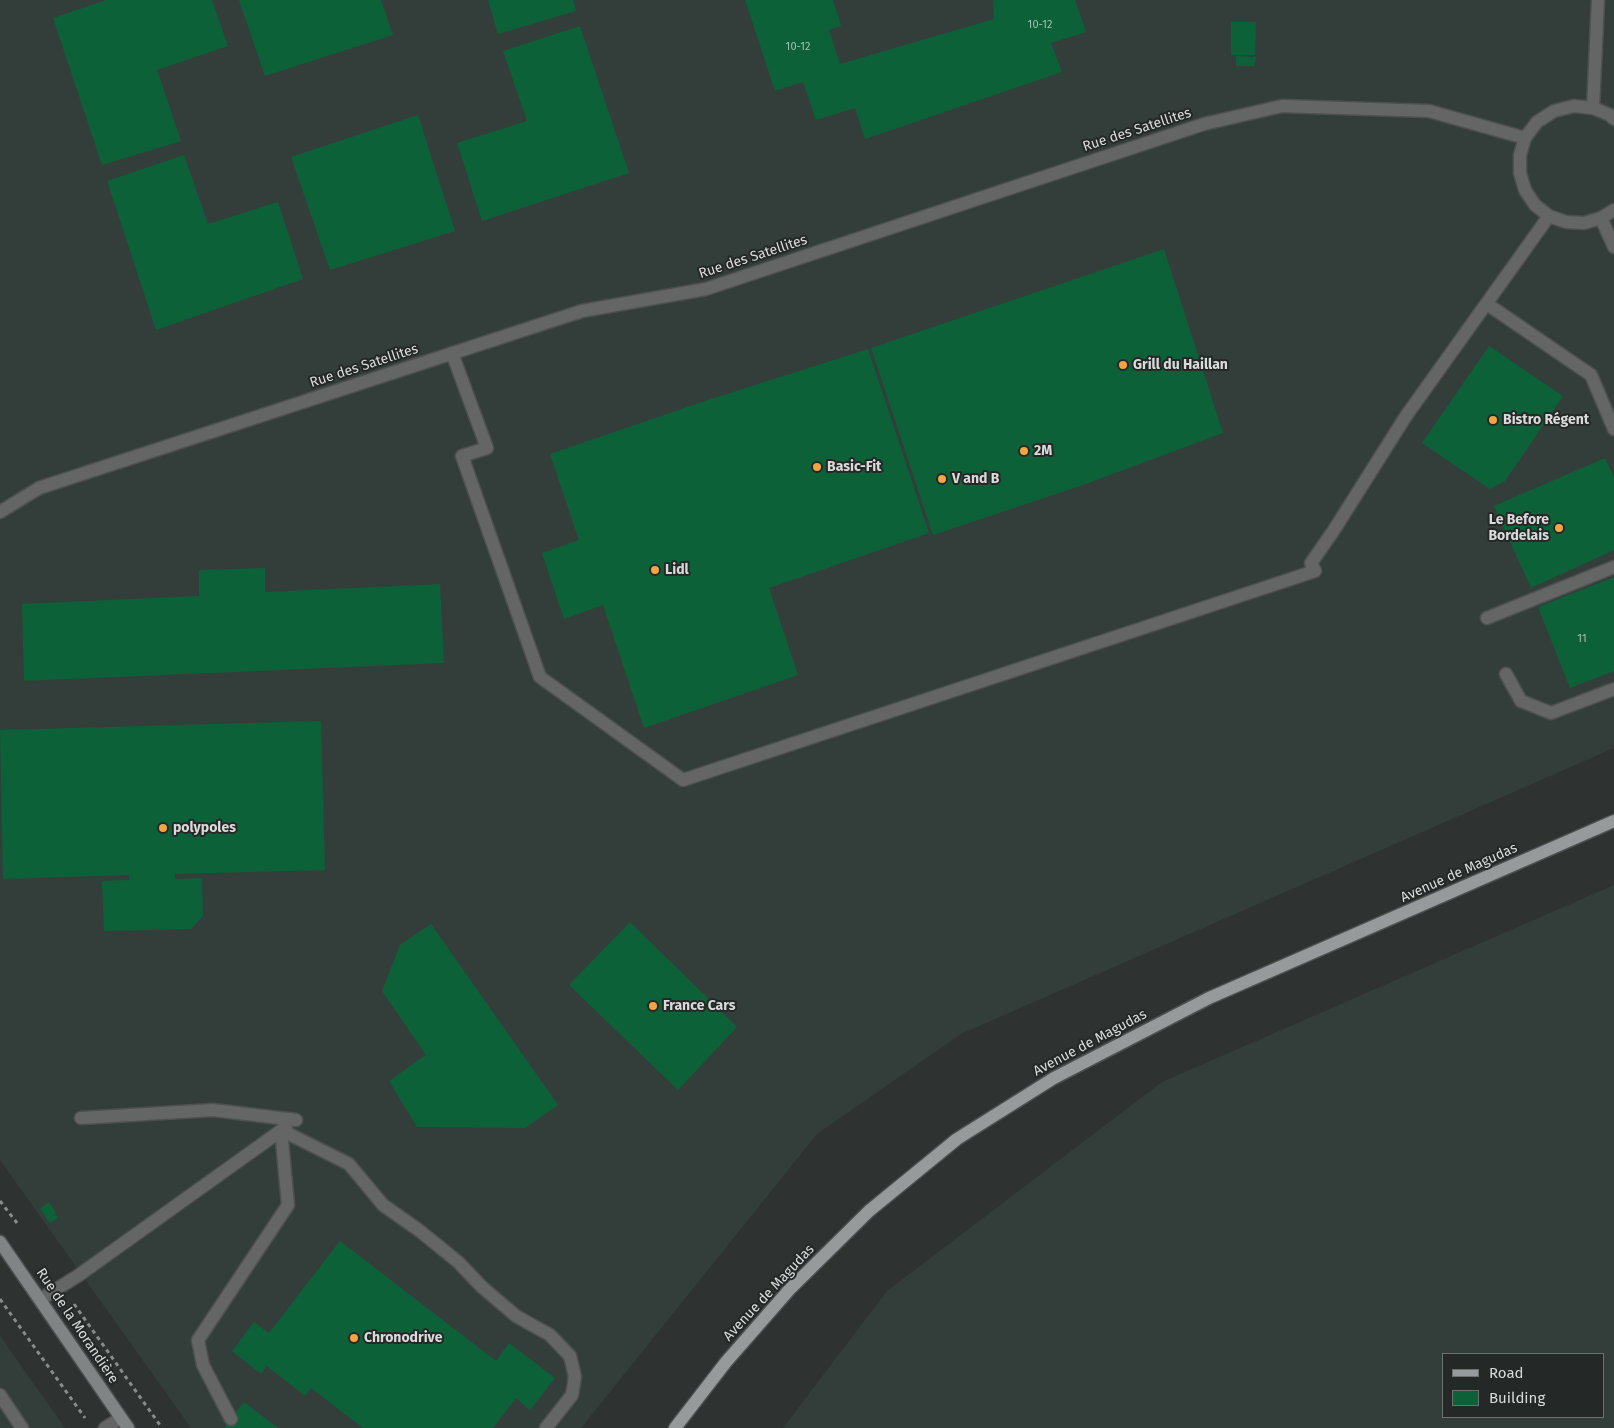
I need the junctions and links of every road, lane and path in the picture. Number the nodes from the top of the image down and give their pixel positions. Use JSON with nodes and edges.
{"nodes":[{"id":1,"x":1598,"y":0,"type":"edge"},
{"id":2,"x":1593,"y":108,"type":"junction"},
{"id":3,"x":1614,"y":119,"type":"edge"},
{"id":4,"x":1525,"y":138,"type":"junction"},
{"id":5,"x":1614,"y":210,"type":"edge"},
{"id":6,"x":1549,"y":216,"type":"junction"},
{"id":7,"x":1601,"y":218,"type":"junction"},
{"id":8,"x":1614,"y":247,"type":"edge"},
{"id":9,"x":1487,"y":304,"type":"junction"},
{"id":10,"x":452,"y":353,"type":"junction"},
{"id":11,"x":1614,"y":429,"type":"edge"},
{"id":12,"x":0,"y":512,"type":"edge"},
{"id":13,"x":1614,"y":567,"type":"edge"},
{"id":14,"x":1487,"y":618,"type":"dead end"},
{"id":15,"x":1506,"y":674,"type":"dead end"},
{"id":16,"x":1614,"y":689,"type":"edge"},
{"id":17,"x":1614,"y":822,"type":"edge"},
{"id":18,"x":81,"y":1118,"type":"dead end"},
{"id":19,"x":281,"y":1130,"type":"junction"},
{"id":20,"x":0,"y":1242,"type":"edge"},
{"id":21,"x":0,"y":1299,"type":"edge"},
{"id":22,"x":41,"y":1299,"type":"junction"},
{"id":23,"x":0,"y":1395,"type":"edge"},
{"id":24,"x":231,"y":1419,"type":"dead end"},
{"id":25,"x":88,"y":1422,"type":"dead end"},
{"id":26,"x":124,"y":1423,"type":"edge"},
{"id":27,"x":22,"y":1428,"type":"edge"},
{"id":28,"x":105,"y":1428,"type":"edge"},
{"id":29,"x":546,"y":1428,"type":"edge"},
{"id":30,"x":675,"y":1428,"type":"edge"}],
"edges":[{"from":1,"to":2,"type":"street"},
{"from":2,"to":3,"type":"street"},
{"from":2,"to":4,"type":"street"},
{"from":4,"to":6,"type":"street"},
{"from":4,"to":10,"type":"street","name":"Rue des Satellites"},
{"from":5,"to":7,"type":"street"},
{"from":6,"to":7,"type":"street"},
{"from":6,"to":9,"type":"street"},
{"from":7,"to":8,"type":"street"},
{"from":9,"to":10,"type":"street"},
{"from":9,"to":11,"type":"street"},
{"from":10,"to":12,"type":"street","name":"Rue des Satellites"},
{"from":13,"to":14,"type":"street"},
{"from":15,"to":16,"type":"street"},
{"from":17,"to":30,"type":"main road","name":"Avenue de Magudas"},
{"from":18,"to":19,"type":"street"},
{"from":19,"to":22,"type":"street"},
{"from":19,"to":24,"type":"street"},
{"from":19,"to":29,"type":"street"},
{"from":20,"to":22,"type":"street","name":"Rue de la Morandière"},
{"from":21,"to":25,"type":"path"},
{"from":22,"to":26,"type":"street","name":"Rue de la Morandière"},
{"from":23,"to":27,"type":"street"},
{"from":26,"to":28,"type":"street"}]}
